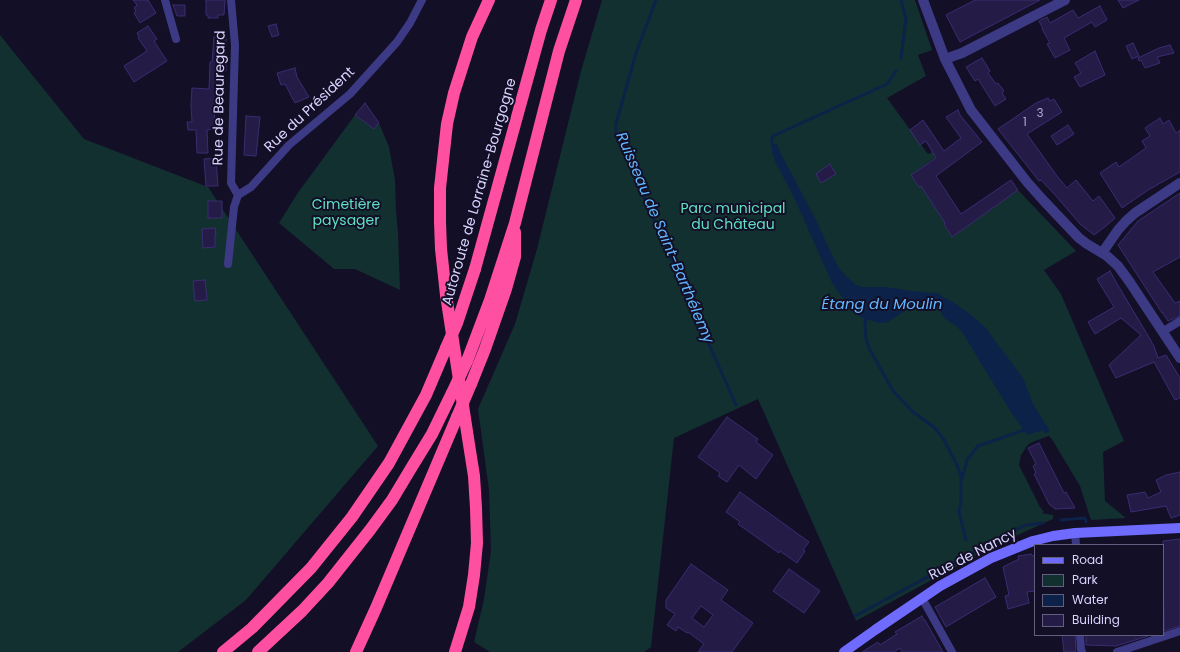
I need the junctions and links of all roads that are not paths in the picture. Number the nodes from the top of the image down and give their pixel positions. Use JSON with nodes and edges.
{"nodes":[{"id":1,"x":165,"y":0,"type":"edge"},
{"id":2,"x":231,"y":0,"type":"edge"},
{"id":3,"x":422,"y":0,"type":"edge"},
{"id":4,"x":489,"y":0,"type":"edge"},
{"id":5,"x":551,"y":0,"type":"edge"},
{"id":6,"x":576,"y":0,"type":"edge"},
{"id":7,"x":923,"y":0,"type":"edge"},
{"id":8,"x":1065,"y":0,"type":"edge"},
{"id":9,"x":176,"y":39,"type":"dead end"},
{"id":10,"x":945,"y":59,"type":"junction"},
{"id":11,"x":1180,"y":184,"type":"edge"},
{"id":12,"x":238,"y":195,"type":"junction"},
{"id":13,"x":515,"y":223,"type":"junction"},
{"id":14,"x":1102,"y":253,"type":"junction"},
{"id":15,"x":228,"y":264,"type":"dead end"},
{"id":16,"x":1180,"y":321,"type":"edge"},
{"id":17,"x":1162,"y":332,"type":"junction"},
{"id":18,"x":1180,"y":358,"type":"edge"},
{"id":19,"x":1180,"y":528,"type":"edge"},
{"id":20,"x":1075,"y":534,"type":"junction"},
{"id":21,"x":1076,"y":544,"type":"edge"},
{"id":22,"x":922,"y":598,"type":"junction"},
{"id":23,"x":1180,"y":631,"type":"edge"},
{"id":24,"x":1080,"y":636,"type":"edge"},
{"id":25,"x":223,"y":652,"type":"edge"},
{"id":26,"x":258,"y":652,"type":"edge"},
{"id":27,"x":356,"y":652,"type":"edge"},
{"id":28,"x":455,"y":652,"type":"edge"},
{"id":29,"x":844,"y":652,"type":"edge"},
{"id":30,"x":952,"y":652,"type":"edge"},
{"id":31,"x":1082,"y":652,"type":"edge"},
{"id":32,"x":1116,"y":652,"type":"edge"}],
"edges":[{"from":1,"to":9,"type":"street"},
{"from":2,"to":12,"type":"street","name":"Rue de Beauregard"},
{"from":3,"to":12,"type":"street","name":"Rue du Président"},
{"from":4,"to":28,"type":"highway"},
{"from":5,"to":25,"type":"highway","name":"Autoroute de Lorraine-Bourgogne","bridge":true},
{"from":6,"to":13,"type":"highway"},
{"from":7,"to":10,"type":"street"},
{"from":8,"to":10,"type":"street"},
{"from":10,"to":14,"type":"street"},
{"from":11,"to":14,"type":"street"},
{"from":12,"to":15,"type":"street"},
{"from":13,"to":26,"type":"highway","bridge":true},
{"from":13,"to":27,"type":"highway","bridge":true},
{"from":14,"to":17,"type":"street"},
{"from":16,"to":17,"type":"street"},
{"from":17,"to":18,"type":"street"},
{"from":19,"to":20,"type":"main road","name":"Rue de Nancy"},
{"from":20,"to":21,"type":"street"},
{"from":20,"to":22,"type":"main road","name":"Rue de Nancy"},
{"from":22,"to":29,"type":"main road","name":"Rue de Nancy"},
{"from":22,"to":30,"type":"street"},
{"from":23,"to":32,"type":"street"},
{"from":24,"to":31,"type":"street"}]}
